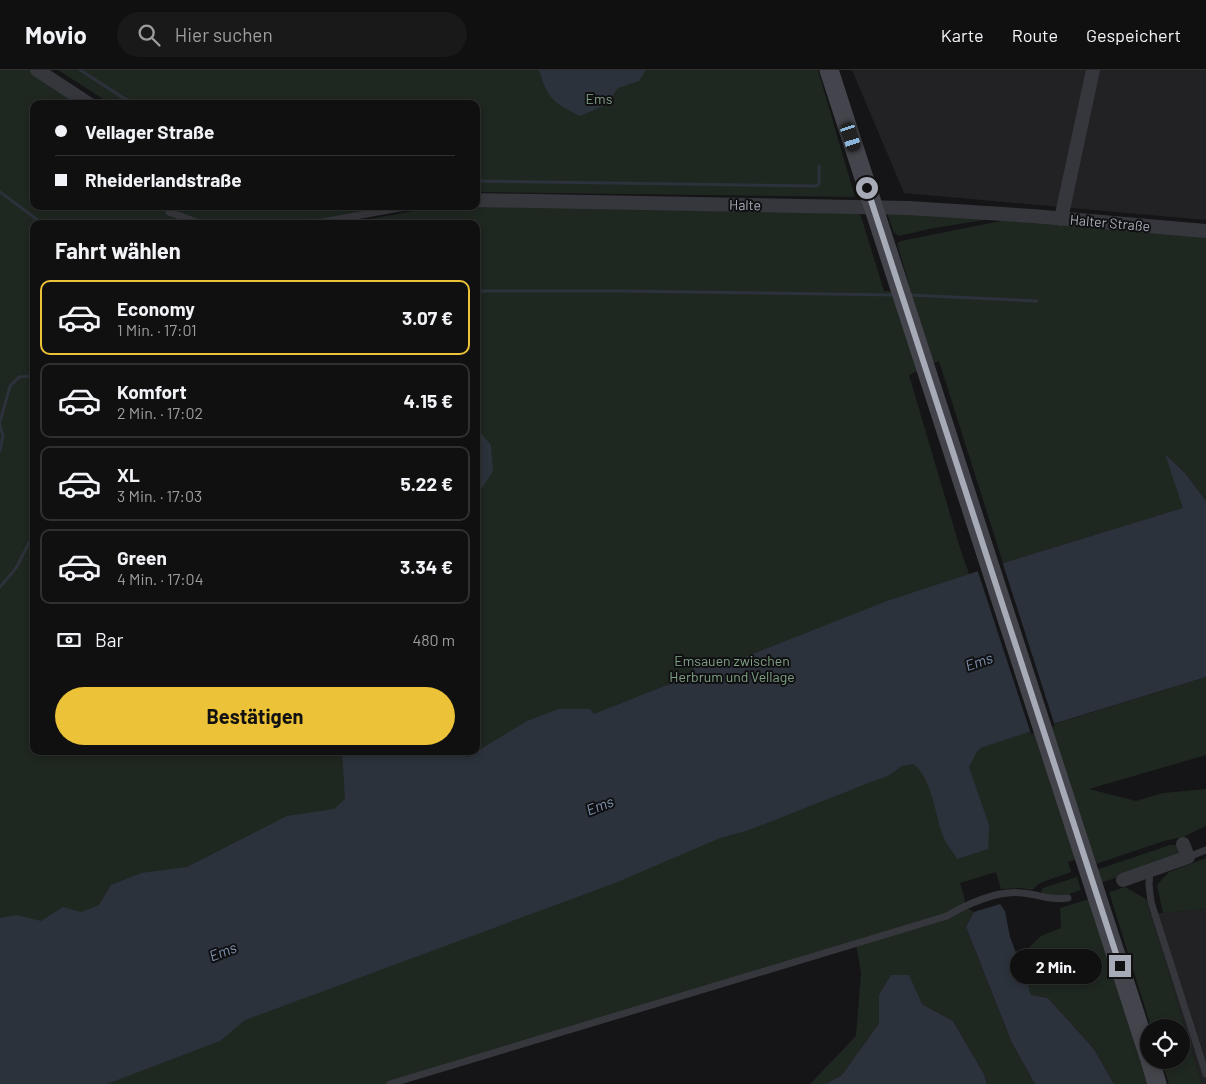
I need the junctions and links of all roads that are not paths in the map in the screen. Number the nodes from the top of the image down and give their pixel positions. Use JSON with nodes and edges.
{"nodes":[{"id":1,"x":37,"y":70,"type":"edge"},
{"id":2,"x":829,"y":70,"type":"edge"},
{"id":3,"x":1093,"y":70,"type":"edge"},
{"id":4,"x":83,"y":100,"type":"edge"},
{"id":5,"x":480,"y":200,"type":"edge"},
{"id":6,"x":388,"y":210,"type":"edge"},
{"id":7,"x":169,"y":212,"type":"dead end"},
{"id":8,"x":1014,"y":215,"type":"joint"},
{"id":9,"x":1061,"y":219,"type":"junction"},
{"id":10,"x":191,"y":220,"type":"edge"},
{"id":11,"x":334,"y":220,"type":"edge"},
{"id":12,"x":1206,"y":231,"type":"edge"},
{"id":13,"x":1185,"y":850,"type":"joint"},
{"id":14,"x":1206,"y":850,"type":"edge"},
{"id":15,"x":1150,"y":871,"type":"junction"},
{"id":16,"x":1123,"y":880,"type":"dead end"},
{"id":17,"x":1068,"y":898,"type":"dead end"},
{"id":18,"x":1140,"y":1030,"type":"edge"},
{"id":19,"x":1152,"y":1069,"type":"edge"},
{"id":20,"x":1206,"y":1074,"type":"edge"},
{"id":21,"x":390,"y":1084,"type":"edge"},
{"id":22,"x":1157,"y":1084,"type":"edge"}],
"edges":[{"from":1,"to":4,"type":"street"},
{"from":2,"to":18,"type":"main road"},
{"from":3,"to":9,"type":"street"},
{"from":5,"to":8,"type":"street","name":"Halte"},
{"from":6,"to":11,"type":"lane"},
{"from":7,"to":10,"type":"lane"},
{"from":8,"to":9,"type":"street","name":"Halter Straße"},
{"from":9,"to":12,"type":"street","name":"Halter Straße"},
{"from":13,"to":14,"type":"lane"},
{"from":13,"to":15,"type":"street"},
{"from":15,"to":16,"type":"street"},
{"from":15,"to":20,"type":"lane"},
{"from":17,"to":21,"type":"lane"},
{"from":19,"to":22,"type":"main road"}]}
